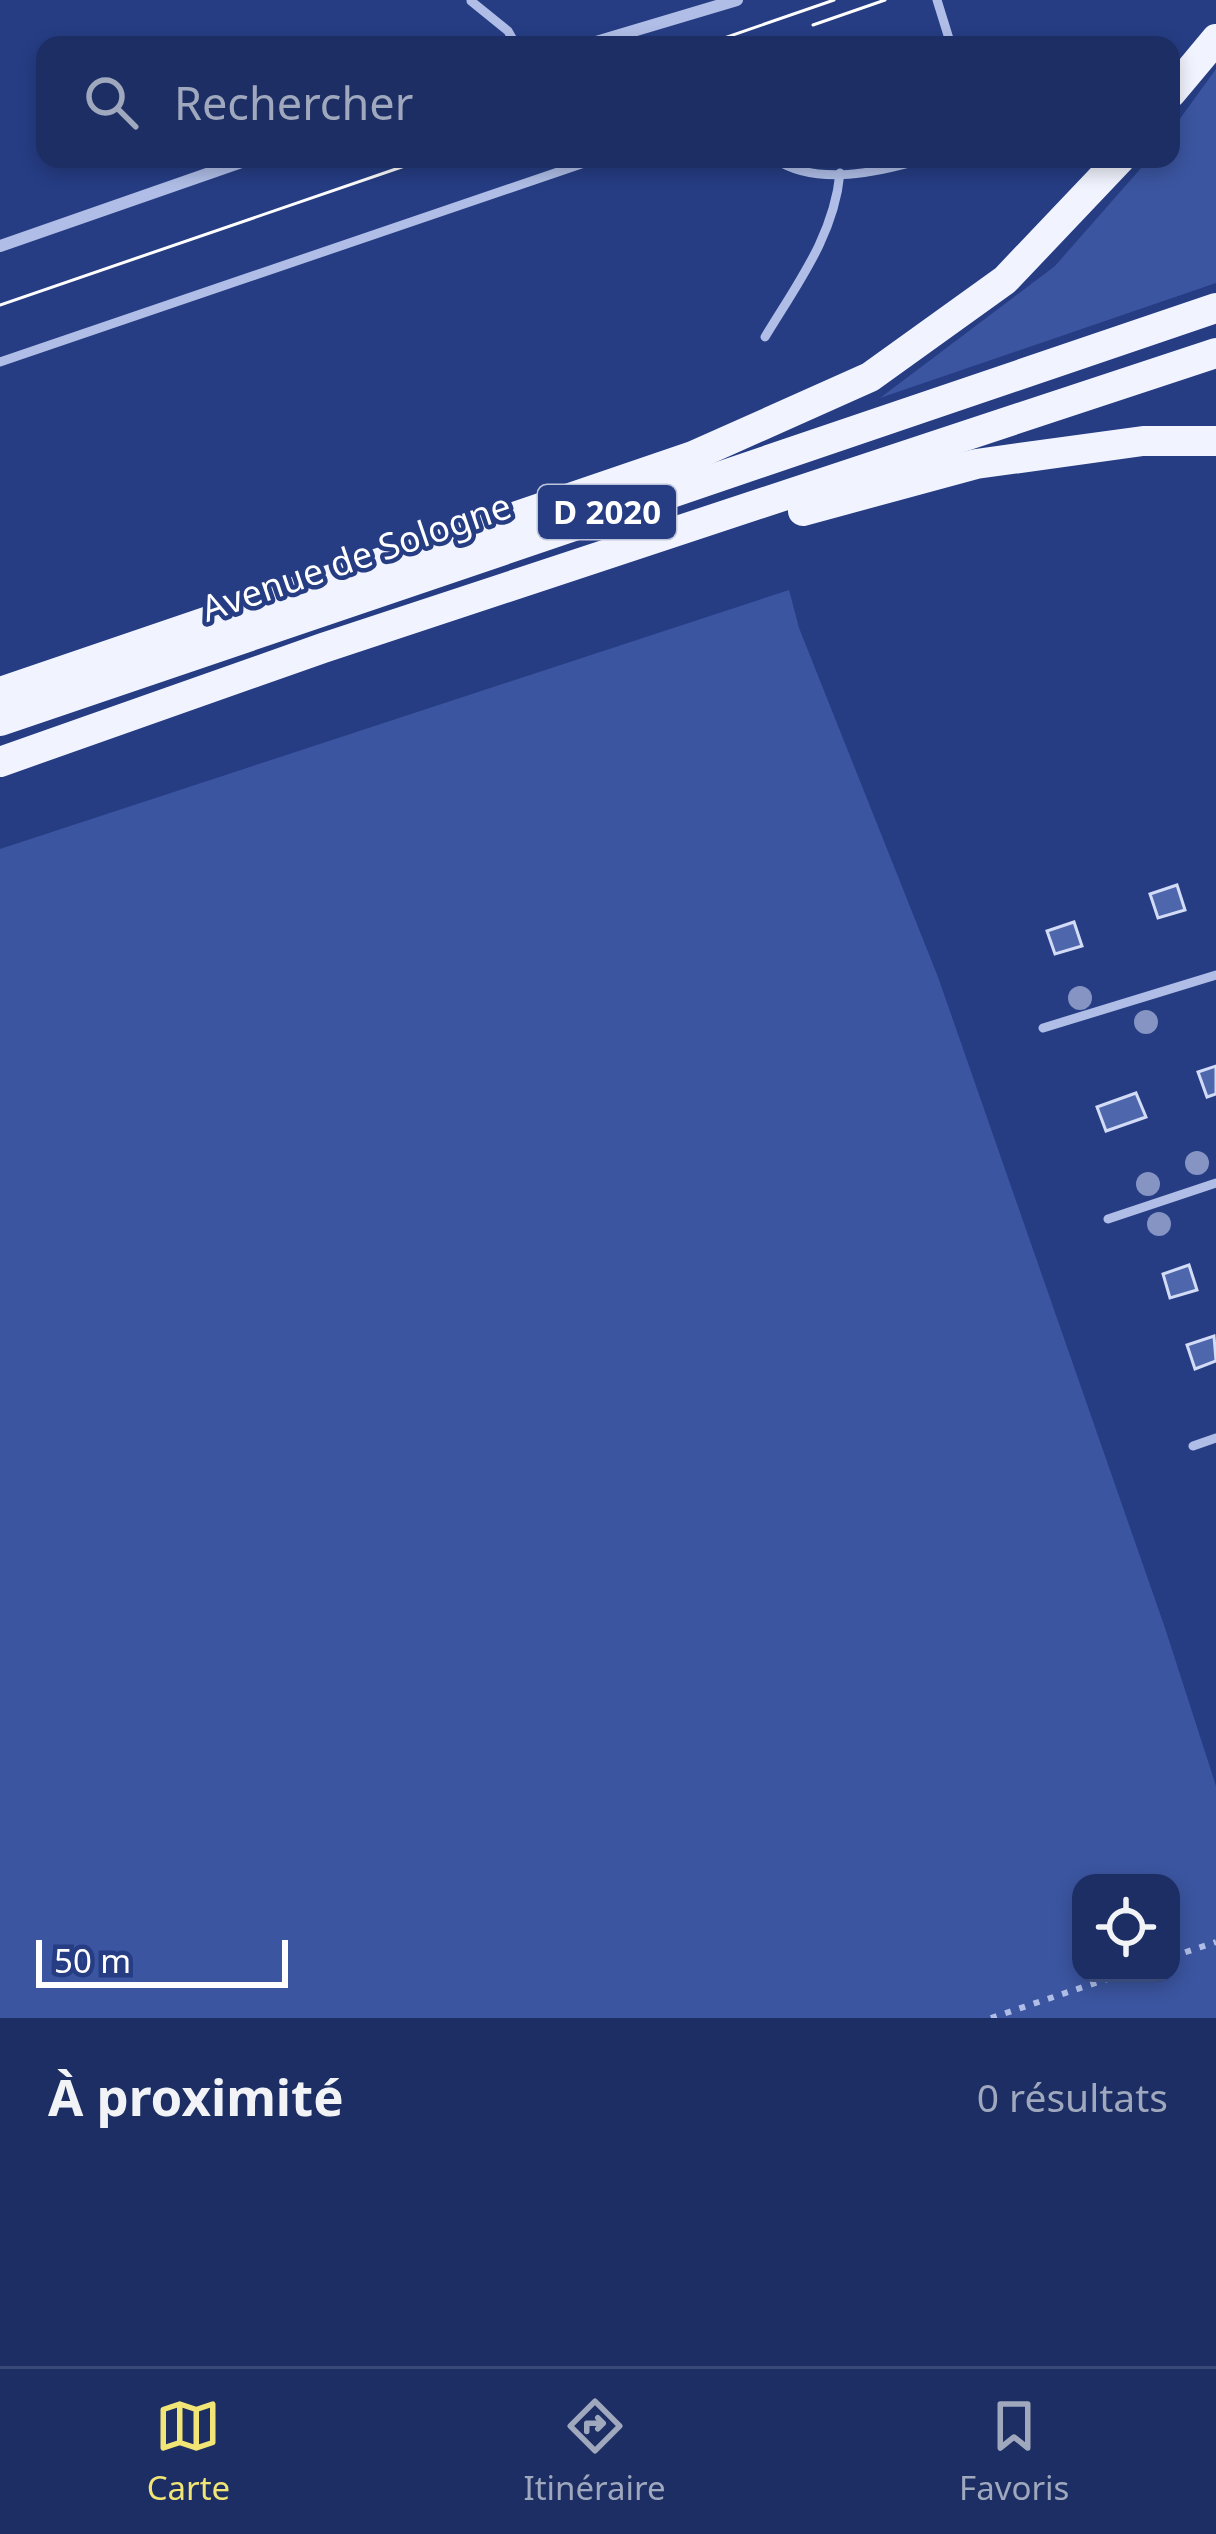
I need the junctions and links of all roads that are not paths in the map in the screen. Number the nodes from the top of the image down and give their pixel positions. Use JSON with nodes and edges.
{"nodes":[{"id":1,"x":737,"y":0,"type":"edge"},
{"id":2,"x":937,"y":0,"type":"edge"},
{"id":3,"x":471,"y":1,"type":"edge"},
{"id":4,"x":511,"y":36,"type":"edge"},
{"id":5,"x":616,"y":36,"type":"edge"},
{"id":6,"x":948,"y":36,"type":"edge"},
{"id":7,"x":1213,"y":36,"type":"edge"},
{"id":8,"x":1180,"y":81,"type":"edge"},
{"id":9,"x":224,"y":168,"type":"edge"},
{"id":10,"x":570,"y":168,"type":"edge"},
{"id":11,"x":798,"y":168,"type":"edge"},
{"id":12,"x":892,"y":168,"type":"edge"},
{"id":13,"x":1111,"y":168,"type":"edge"},
{"id":14,"x":840,"y":173,"type":"junction"},
{"id":15,"x":0,"y":246,"type":"edge"},
{"id":16,"x":1216,"y":308,"type":"edge"},
{"id":17,"x":765,"y":337,"type":"dead end"},
{"id":18,"x":1216,"y":353,"type":"edge"},
{"id":19,"x":0,"y":362,"type":"edge"},
{"id":20,"x":1216,"y":441,"type":"edge"},
{"id":21,"x":502,"y":592,"type":"junction"},
{"id":22,"x":0,"y":692,"type":"edge"},
{"id":23,"x":0,"y":721,"type":"edge"},
{"id":24,"x":0,"y":763,"type":"edge"},
{"id":25,"x":1216,"y":975,"type":"edge"},
{"id":26,"x":1043,"y":1028,"type":"dead end"},
{"id":27,"x":1216,"y":1183,"type":"edge"},
{"id":28,"x":1108,"y":1219,"type":"dead end"},
{"id":29,"x":1216,"y":1438,"type":"edge"},
{"id":30,"x":1193,"y":1445,"type":"dead end"}],
"edges":[{"from":1,"to":5,"type":"street"},
{"from":2,"to":6,"type":"lane"},
{"from":3,"to":4,"type":"lane"},
{"from":7,"to":8,"type":"main road"},
{"from":9,"to":15,"type":"street"},
{"from":10,"to":19,"type":"lane"},
{"from":11,"to":14,"type":"lane"},
{"from":12,"to":14,"type":"lane"},
{"from":13,"to":22,"type":"main road"},
{"from":14,"to":17,"type":"lane"},
{"from":16,"to":23,"type":"main road","name":"Avenue de Sologne","number":"D 2020"},
{"from":18,"to":21,"type":"main road","number":"D 2020"},
{"from":20,"to":21,"type":"main road"},
{"from":21,"to":24,"type":"main road","number":"D 2020"},
{"from":25,"to":26,"type":"lane"},
{"from":27,"to":28,"type":"lane"},
{"from":29,"to":30,"type":"lane"}]}
